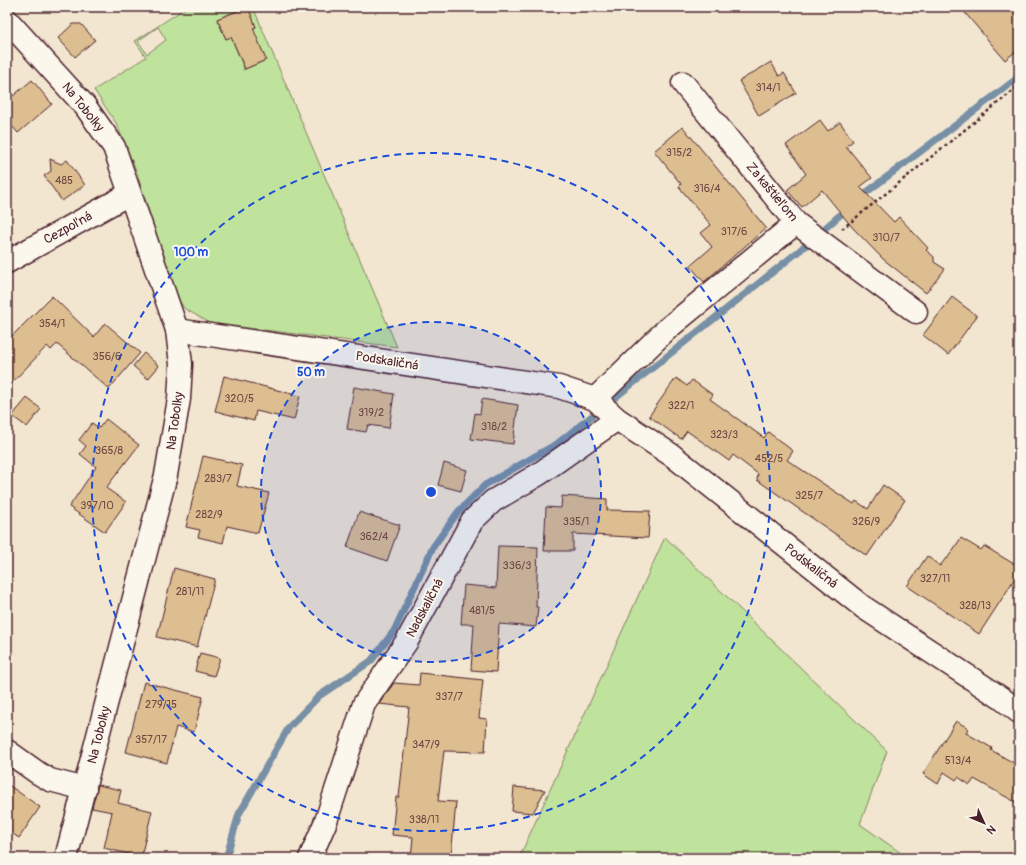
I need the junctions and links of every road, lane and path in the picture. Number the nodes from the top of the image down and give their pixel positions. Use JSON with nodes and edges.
{"nodes":[{"id":1,"x":7,"y":20,"type":"edge"},
{"id":2,"x":683,"y":83,"type":"dead end"},
{"id":3,"x":1019,"y":86,"type":"edge"},
{"id":4,"x":129,"y":194,"type":"junction"},
{"id":5,"x":814,"y":235,"type":"junction"},
{"id":6,"x":7,"y":262,"type":"edge"},
{"id":7,"x":916,"y":312,"type":"dead end"},
{"id":8,"x":177,"y":330,"type":"junction"},
{"id":9,"x":606,"y":408,"type":"junction"},
{"id":10,"x":1019,"y":712,"type":"edge"},
{"id":11,"x":7,"y":751,"type":"edge"},
{"id":12,"x":85,"y":789,"type":"junction"},
{"id":13,"x":66,"y":858,"type":"edge"},
{"id":14,"x":310,"y":858,"type":"edge"}],
"edges":[{"from":1,"to":4,"type":"street","name":"Na Tobolky"},
{"from":2,"to":5,"type":"street","name":"Za kaštieľom"},
{"from":3,"to":5,"type":"path"},
{"from":4,"to":6,"type":"street","name":"Cezpoľná"},
{"from":4,"to":8,"type":"street","name":"Na Tobolky"},
{"from":5,"to":7,"type":"street","name":"Za kaštieľom"},
{"from":5,"to":9,"type":"street","name":"Nadskaličná"},
{"from":8,"to":9,"type":"street","name":"Podskaličná"},
{"from":8,"to":12,"type":"street","name":"Na Tobolky"},
{"from":9,"to":10,"type":"street","name":"Podskaličná"},
{"from":9,"to":14,"type":"street","name":"Nadskaličná"},
{"from":11,"to":12,"type":"street"},
{"from":12,"to":13,"type":"street","name":"Na Tobolky"}]}
